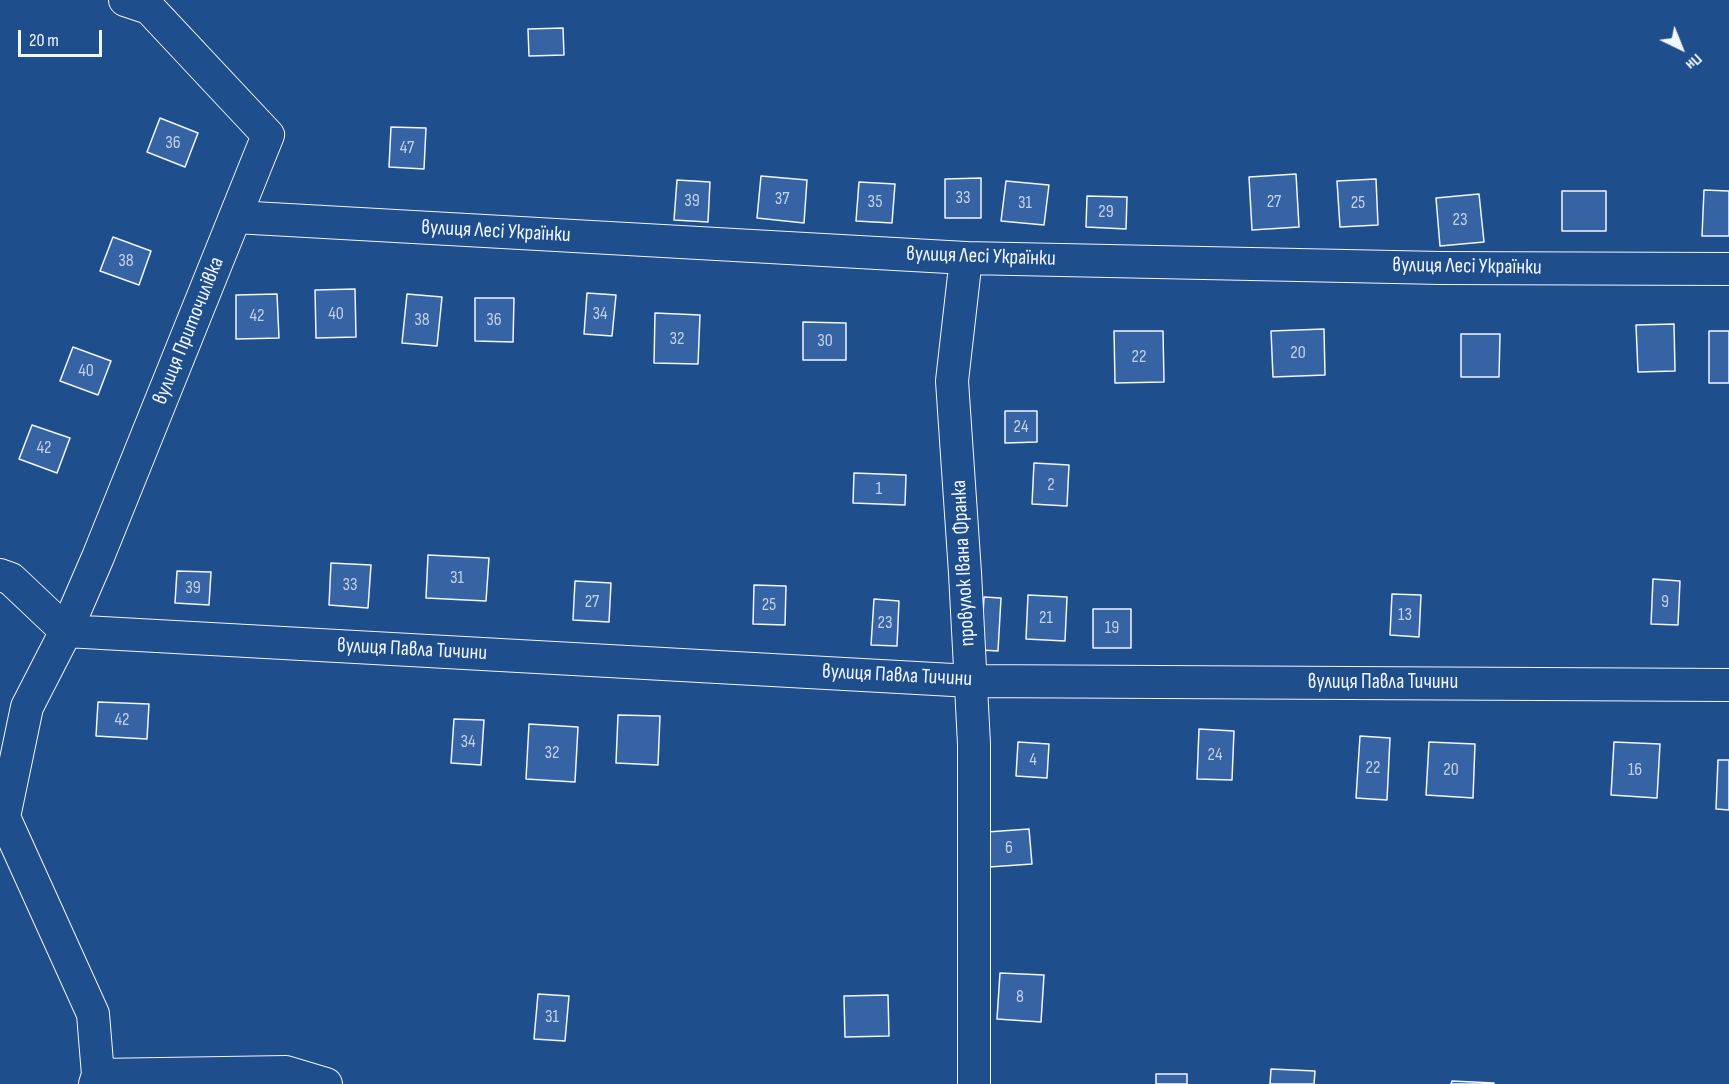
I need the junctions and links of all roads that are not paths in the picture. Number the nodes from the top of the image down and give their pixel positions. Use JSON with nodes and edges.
{"nodes":[{"id":1,"x":125,"y":0,"type":"edge"},
{"id":2,"x":235,"y":217,"type":"junction"},
{"id":3,"x":966,"y":258,"type":"junction"},
{"id":4,"x":1729,"y":269,"type":"edge"},
{"id":5,"x":0,"y":575,"type":"edge"},
{"id":6,"x":66,"y":631,"type":"junction"},
{"id":7,"x":971,"y":681,"type":"junction"},
{"id":8,"x":1729,"y":685,"type":"edge"},
{"id":9,"x":97,"y":1079,"type":"edge"},
{"id":10,"x":326,"y":1084,"type":"edge"},
{"id":11,"x":974,"y":1084,"type":"edge"}],
"edges":[{"from":1,"to":2,"type":"street","name":"вулиця Приточилівка"},
{"from":2,"to":3,"type":"street","name":"вулиця Лесі Українки"},
{"from":2,"to":6,"type":"street","name":"вулиця Приточилівка"},
{"from":3,"to":4,"type":"street","name":"вулиця Лесі Українки"},
{"from":3,"to":7,"type":"street","name":"провулок Івана Франка"},
{"from":5,"to":6,"type":"street"},
{"from":6,"to":7,"type":"street","name":"вулиця Павла Тичини"},
{"from":6,"to":9,"type":"street","name":"вулиця Приточилівка"},
{"from":7,"to":8,"type":"street","name":"вулиця Павла Тичини"},
{"from":7,"to":11,"type":"street","name":"провулок Івана Франка"},
{"from":9,"to":10,"type":"street"}]}
